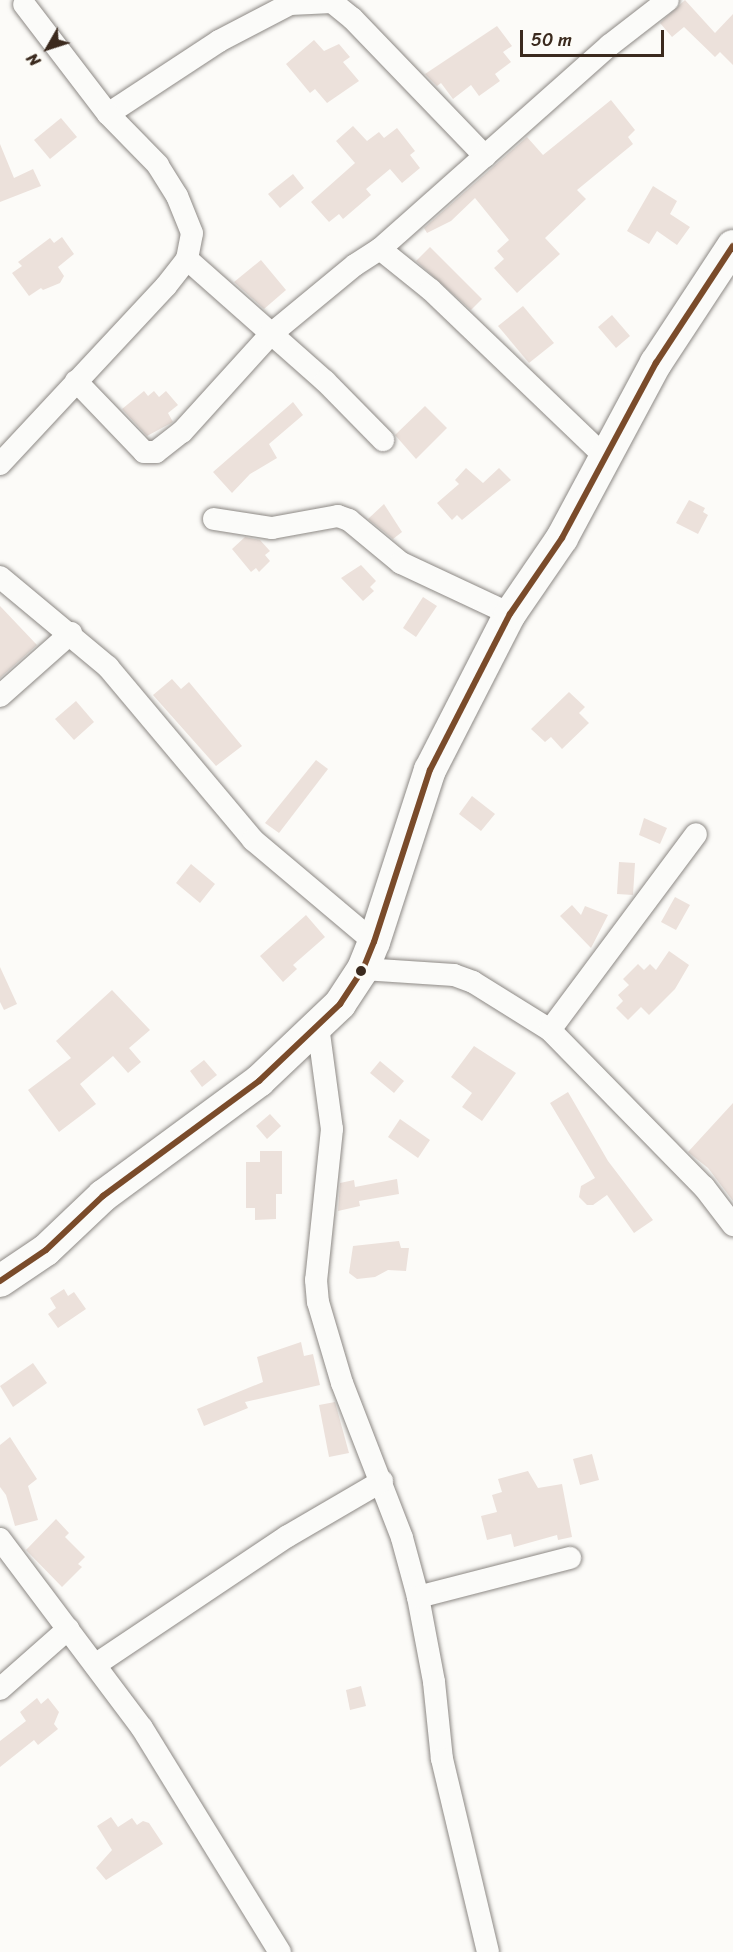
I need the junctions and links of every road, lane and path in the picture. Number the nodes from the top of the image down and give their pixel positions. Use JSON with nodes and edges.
{"nodes":[{"id":1,"x":668,"y":0,"type":"edge"},
{"id":2,"x":24,"y":4,"type":"dead end"},
{"id":3,"x":108,"y":114,"type":"junction"},
{"id":4,"x":485,"y":156,"type":"junction"},
{"id":5,"x":733,"y":246,"type":"edge"},
{"id":6,"x":380,"y":249,"type":"junction"},
{"id":7,"x":187,"y":260,"type":"junction"},
{"id":8,"x":270,"y":335,"type":"junction"},
{"id":9,"x":76,"y":381,"type":"junction"},
{"id":10,"x":383,"y":440,"type":"dead end"},
{"id":11,"x":605,"y":457,"type":"junction"},
{"id":12,"x":0,"y":464,"type":"edge"},
{"id":13,"x":214,"y":519,"type":"dead end"},
{"id":14,"x":0,"y":577,"type":"edge"},
{"id":15,"x":510,"y":614,"type":"junction"},
{"id":16,"x":71,"y":633,"type":"junction"},
{"id":17,"x":0,"y":696,"type":"edge"},
{"id":18,"x":696,"y":834,"type":"dead end"},
{"id":19,"x":368,"y":955,"type":"junction"},
{"id":20,"x":318,"y":1026,"type":"junction"},
{"id":21,"x":550,"y":1030,"type":"junction"},
{"id":22,"x":733,"y":1225,"type":"edge"},
{"id":23,"x":0,"y":1281,"type":"edge"},
{"id":24,"x":382,"y":1481,"type":"junction"},
{"id":25,"x":0,"y":1539,"type":"edge"},
{"id":26,"x":570,"y":1558,"type":"dead end"},
{"id":27,"x":418,"y":1597,"type":"junction"},
{"id":28,"x":68,"y":1629,"type":"junction"},
{"id":29,"x":95,"y":1665,"type":"junction"},
{"id":30,"x":0,"y":1689,"type":"edge"},
{"id":31,"x":280,"y":1952,"type":"edge"},
{"id":32,"x":488,"y":1952,"type":"edge"}],
"edges":[{"from":1,"to":4,"type":"street"},
{"from":2,"to":3,"type":"street"},
{"from":3,"to":4,"type":"street"},
{"from":3,"to":7,"type":"street"},
{"from":4,"to":6,"type":"street"},
{"from":5,"to":11,"type":"main road"},
{"from":6,"to":8,"type":"street"},
{"from":6,"to":11,"type":"street"},
{"from":7,"to":8,"type":"street"},
{"from":7,"to":9,"type":"street"},
{"from":8,"to":9,"type":"street"},
{"from":8,"to":10,"type":"street"},
{"from":9,"to":12,"type":"street"},
{"from":11,"to":15,"type":"main road"},
{"from":13,"to":15,"type":"street"},
{"from":14,"to":16,"type":"street"},
{"from":15,"to":19,"type":"main road"},
{"from":16,"to":17,"type":"street"},
{"from":16,"to":19,"type":"street"},
{"from":18,"to":21,"type":"street"},
{"from":19,"to":20,"type":"main road"},
{"from":19,"to":21,"type":"street"},
{"from":20,"to":23,"type":"main road"},
{"from":20,"to":24,"type":"street"},
{"from":21,"to":22,"type":"street"},
{"from":24,"to":27,"type":"street"},
{"from":24,"to":29,"type":"street"},
{"from":25,"to":28,"type":"street"},
{"from":26,"to":27,"type":"street"},
{"from":27,"to":32,"type":"street"},
{"from":28,"to":29,"type":"street"},
{"from":28,"to":30,"type":"street"},
{"from":29,"to":31,"type":"street"}]}
